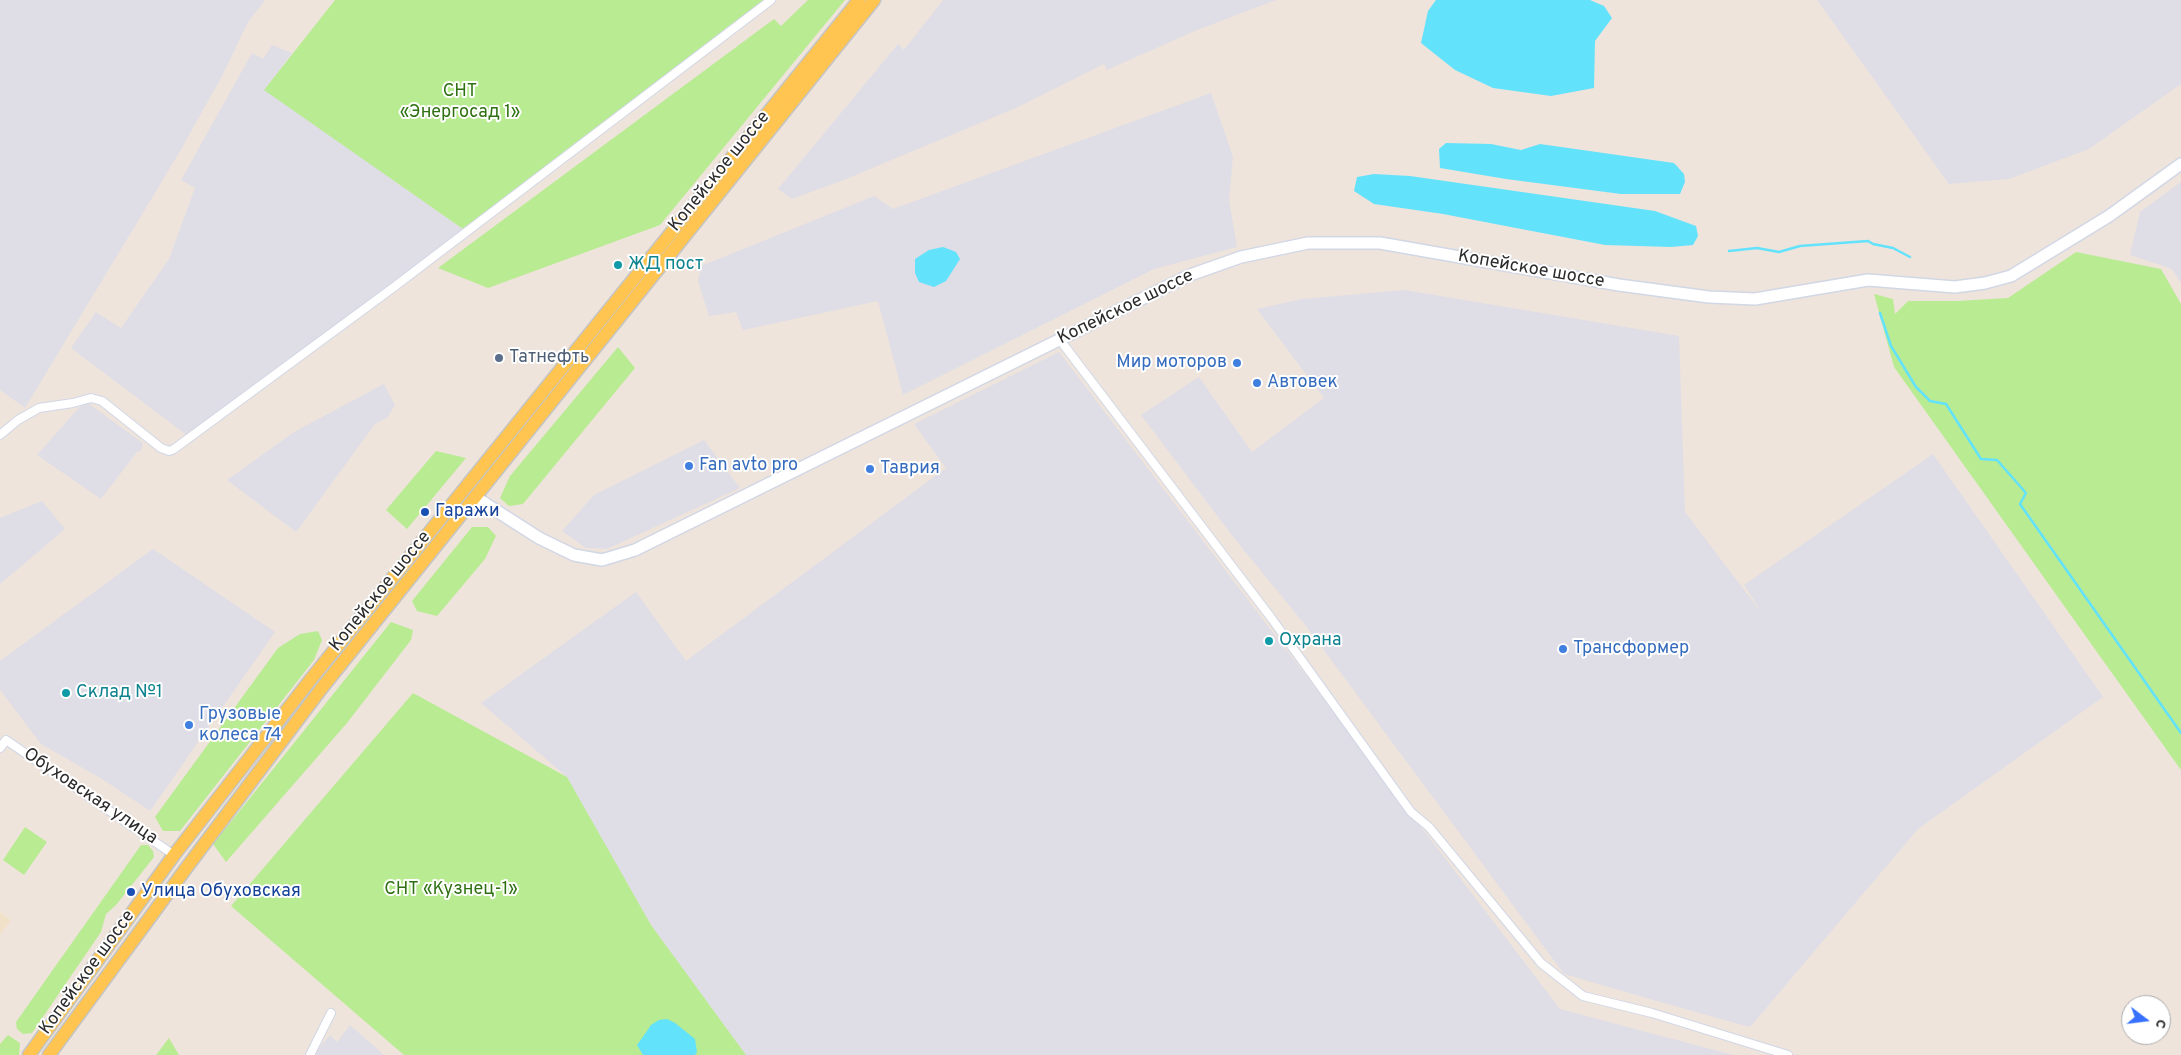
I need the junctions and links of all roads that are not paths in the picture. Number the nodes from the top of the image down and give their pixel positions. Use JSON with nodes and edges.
{"nodes":[{"id":1,"x":771,"y":0,"type":"edge"},
{"id":2,"x":859,"y":0,"type":"edge"},
{"id":3,"x":874,"y":0,"type":"edge"},
{"id":4,"x":2181,"y":164,"type":"edge"},
{"id":5,"x":1060,"y":340,"type":"junction"},
{"id":6,"x":0,"y":435,"type":"edge"},
{"id":7,"x":464,"y":489,"type":"junction"},
{"id":8,"x":475,"y":498,"type":"junction"},
{"id":9,"x":0,"y":748,"type":"edge"},
{"id":10,"x":174,"y":855,"type":"junction"},
{"id":11,"x":187,"y":867,"type":"junction"},
{"id":12,"x":331,"y":1013,"type":"dead end"},
{"id":13,"x":29,"y":1055,"type":"edge"},
{"id":14,"x":49,"y":1055,"type":"edge"},
{"id":15,"x":310,"y":1055,"type":"edge"},
{"id":16,"x":1788,"y":1055,"type":"edge"}],
"edges":[{"from":1,"to":6,"type":"street"},
{"from":2,"to":7,"type":"main road","name":"Копейское шоссе"},
{"from":3,"to":8,"type":"main road","name":"Копейское шоссе"},
{"from":4,"to":5,"type":"street","name":"Копейское шоссе"},
{"from":5,"to":8,"type":"street","name":"Копейское шоссе"},
{"from":5,"to":16,"type":"street"},
{"from":7,"to":8,"type":"main road"},
{"from":7,"to":10,"type":"main road","name":"Копейское шоссе"},
{"from":8,"to":11,"type":"main road","name":"Копейское шоссе"},
{"from":9,"to":10,"type":"street","name":"Обуховская улица"},
{"from":10,"to":11,"type":"main road"},
{"from":10,"to":13,"type":"main road","name":"Копейское шоссе"},
{"from":11,"to":14,"type":"main road","name":"Копейское шоссе"},
{"from":12,"to":15,"type":"street"}]}
